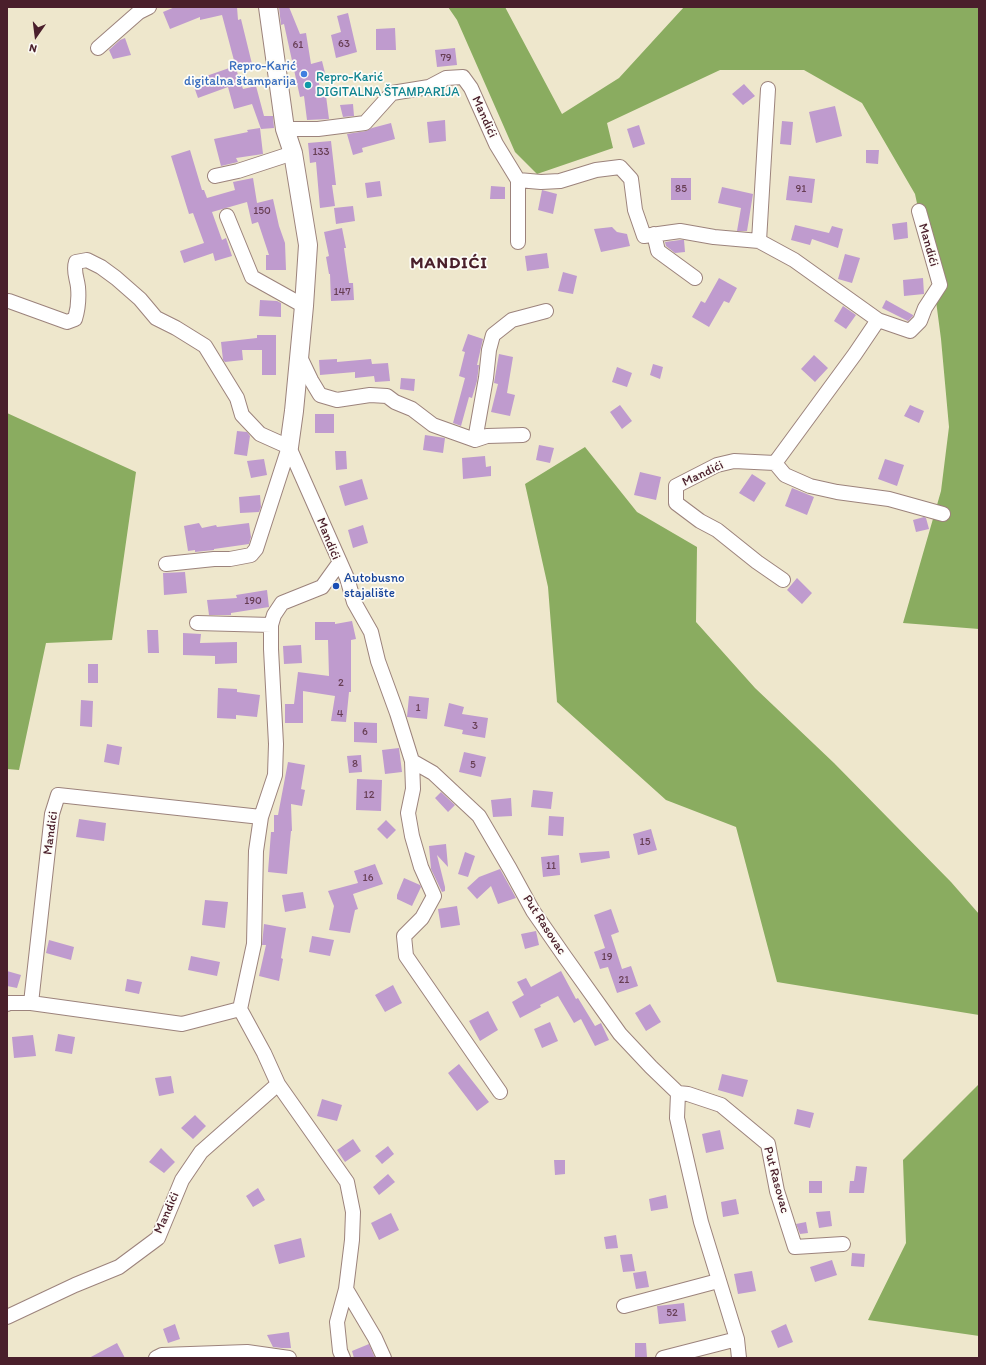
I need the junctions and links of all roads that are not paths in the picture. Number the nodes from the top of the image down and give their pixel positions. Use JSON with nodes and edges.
{"nodes":[{"id":1,"x":149,"y":7,"type":"edge"},
{"id":2,"x":268,"y":7,"type":"edge"},
{"id":3,"x":98,"y":48,"type":"dead end"},
{"id":4,"x":768,"y":89,"type":"dead end"},
{"id":5,"x":285,"y":129,"type":"junction"},
{"id":6,"x":293,"y":153,"type":"junction"},
{"id":7,"x":215,"y":176,"type":"dead end"},
{"id":8,"x":518,"y":180,"type":"junction"},
{"id":9,"x":919,"y":212,"type":"dead end"},
{"id":10,"x":227,"y":216,"type":"dead end"},
{"id":11,"x":654,"y":234,"type":"junction"},
{"id":12,"x":759,"y":241,"type":"junction"},
{"id":13,"x":518,"y":242,"type":"dead end"},
{"id":14,"x":695,"y":278,"type":"dead end"},
{"id":15,"x":10,"y":301,"type":"dead end"},
{"id":16,"x":304,"y":306,"type":"junction"},
{"id":17,"x":546,"y":311,"type":"dead end"},
{"id":18,"x":878,"y":320,"type":"junction"},
{"id":19,"x":299,"y":355,"type":"junction"},
{"id":20,"x":523,"y":435,"type":"dead end"},
{"id":21,"x":475,"y":440,"type":"junction"},
{"id":22,"x":288,"y":447,"type":"junction"},
{"id":23,"x":775,"y":462,"type":"junction"},
{"id":24,"x":943,"y":514,"type":"dead end"},
{"id":25,"x":340,"y":562,"type":"junction"},
{"id":26,"x":166,"y":564,"type":"dead end"},
{"id":27,"x":783,"y":580,"type":"dead end"},
{"id":28,"x":197,"y":623,"type":"dead end"},
{"id":29,"x":271,"y":626,"type":"junction"},
{"id":30,"x":412,"y":761,"type":"junction"},
{"id":31,"x":261,"y":817,"type":"junction"},
{"id":32,"x":31,"y":1003,"type":"junction"},
{"id":33,"x":7,"y":1004,"type":"edge"},
{"id":34,"x":240,"y":1009,"type":"junction"},
{"id":35,"x":278,"y":1084,"type":"junction"},
{"id":36,"x":500,"y":1092,"type":"dead end"},
{"id":37,"x":678,"y":1093,"type":"junction"},
{"id":38,"x":843,"y":1244,"type":"dead end"},
{"id":39,"x":718,"y":1281,"type":"junction"},
{"id":40,"x":346,"y":1289,"type":"junction"},
{"id":41,"x":624,"y":1306,"type":"dead end"},
{"id":42,"x":7,"y":1318,"type":"edge"},
{"id":43,"x":737,"y":1340,"type":"junction"},
{"id":44,"x":340,"y":1356,"type":"edge"},
{"id":45,"x":156,"y":1358,"type":"edge"},
{"id":46,"x":289,"y":1358,"type":"edge"},
{"id":47,"x":384,"y":1358,"type":"edge"},
{"id":48,"x":663,"y":1358,"type":"edge"},
{"id":49,"x":739,"y":1358,"type":"edge"}],
"edges":[{"from":1,"to":3,"type":"street"},
{"from":2,"to":5,"type":"street"},
{"from":4,"to":12,"type":"street"},
{"from":5,"to":6,"type":"street"},
{"from":5,"to":8,"type":"street","name":"Mandići"},
{"from":6,"to":7,"type":"street"},
{"from":6,"to":16,"type":"street"},
{"from":8,"to":11,"type":"street"},
{"from":8,"to":13,"type":"street"},
{"from":9,"to":18,"type":"street","name":"Mandići"},
{"from":10,"to":16,"type":"street"},
{"from":11,"to":12,"type":"street","name":"Mandići"},
{"from":11,"to":14,"type":"street"},
{"from":12,"to":18,"type":"street","name":"Mandići"},
{"from":15,"to":22,"type":"street"},
{"from":16,"to":19,"type":"street"},
{"from":17,"to":21,"type":"street"},
{"from":18,"to":23,"type":"street"},
{"from":19,"to":21,"type":"street"},
{"from":19,"to":22,"type":"street"},
{"from":20,"to":21,"type":"street"},
{"from":22,"to":25,"type":"street","name":"Mandići"},
{"from":22,"to":26,"type":"street"},
{"from":23,"to":24,"type":"street"},
{"from":23,"to":27,"type":"street","name":"Mandići"},
{"from":25,"to":29,"type":"street","name":"Mandići"},
{"from":25,"to":30,"type":"street"},
{"from":28,"to":29,"type":"street"},
{"from":29,"to":31,"type":"street","name":"Mandići"},
{"from":30,"to":36,"type":"street"},
{"from":30,"to":37,"type":"street","name":"Put Rasovac"},
{"from":31,"to":32,"type":"street","name":"Mandići"},
{"from":31,"to":34,"type":"street","name":"Mandići"},
{"from":32,"to":33,"type":"street"},
{"from":32,"to":34,"type":"street"},
{"from":34,"to":35,"type":"street"},
{"from":35,"to":40,"type":"street"},
{"from":35,"to":42,"type":"street","name":"Mandići"},
{"from":37,"to":38,"type":"street","name":"Put Rasovac"},
{"from":37,"to":39,"type":"street"},
{"from":39,"to":41,"type":"street"},
{"from":39,"to":43,"type":"street"},
{"from":40,"to":44,"type":"street"},
{"from":40,"to":47,"type":"street"},
{"from":43,"to":48,"type":"street"},
{"from":43,"to":49,"type":"street"},
{"from":45,"to":46,"type":"street"}]}
